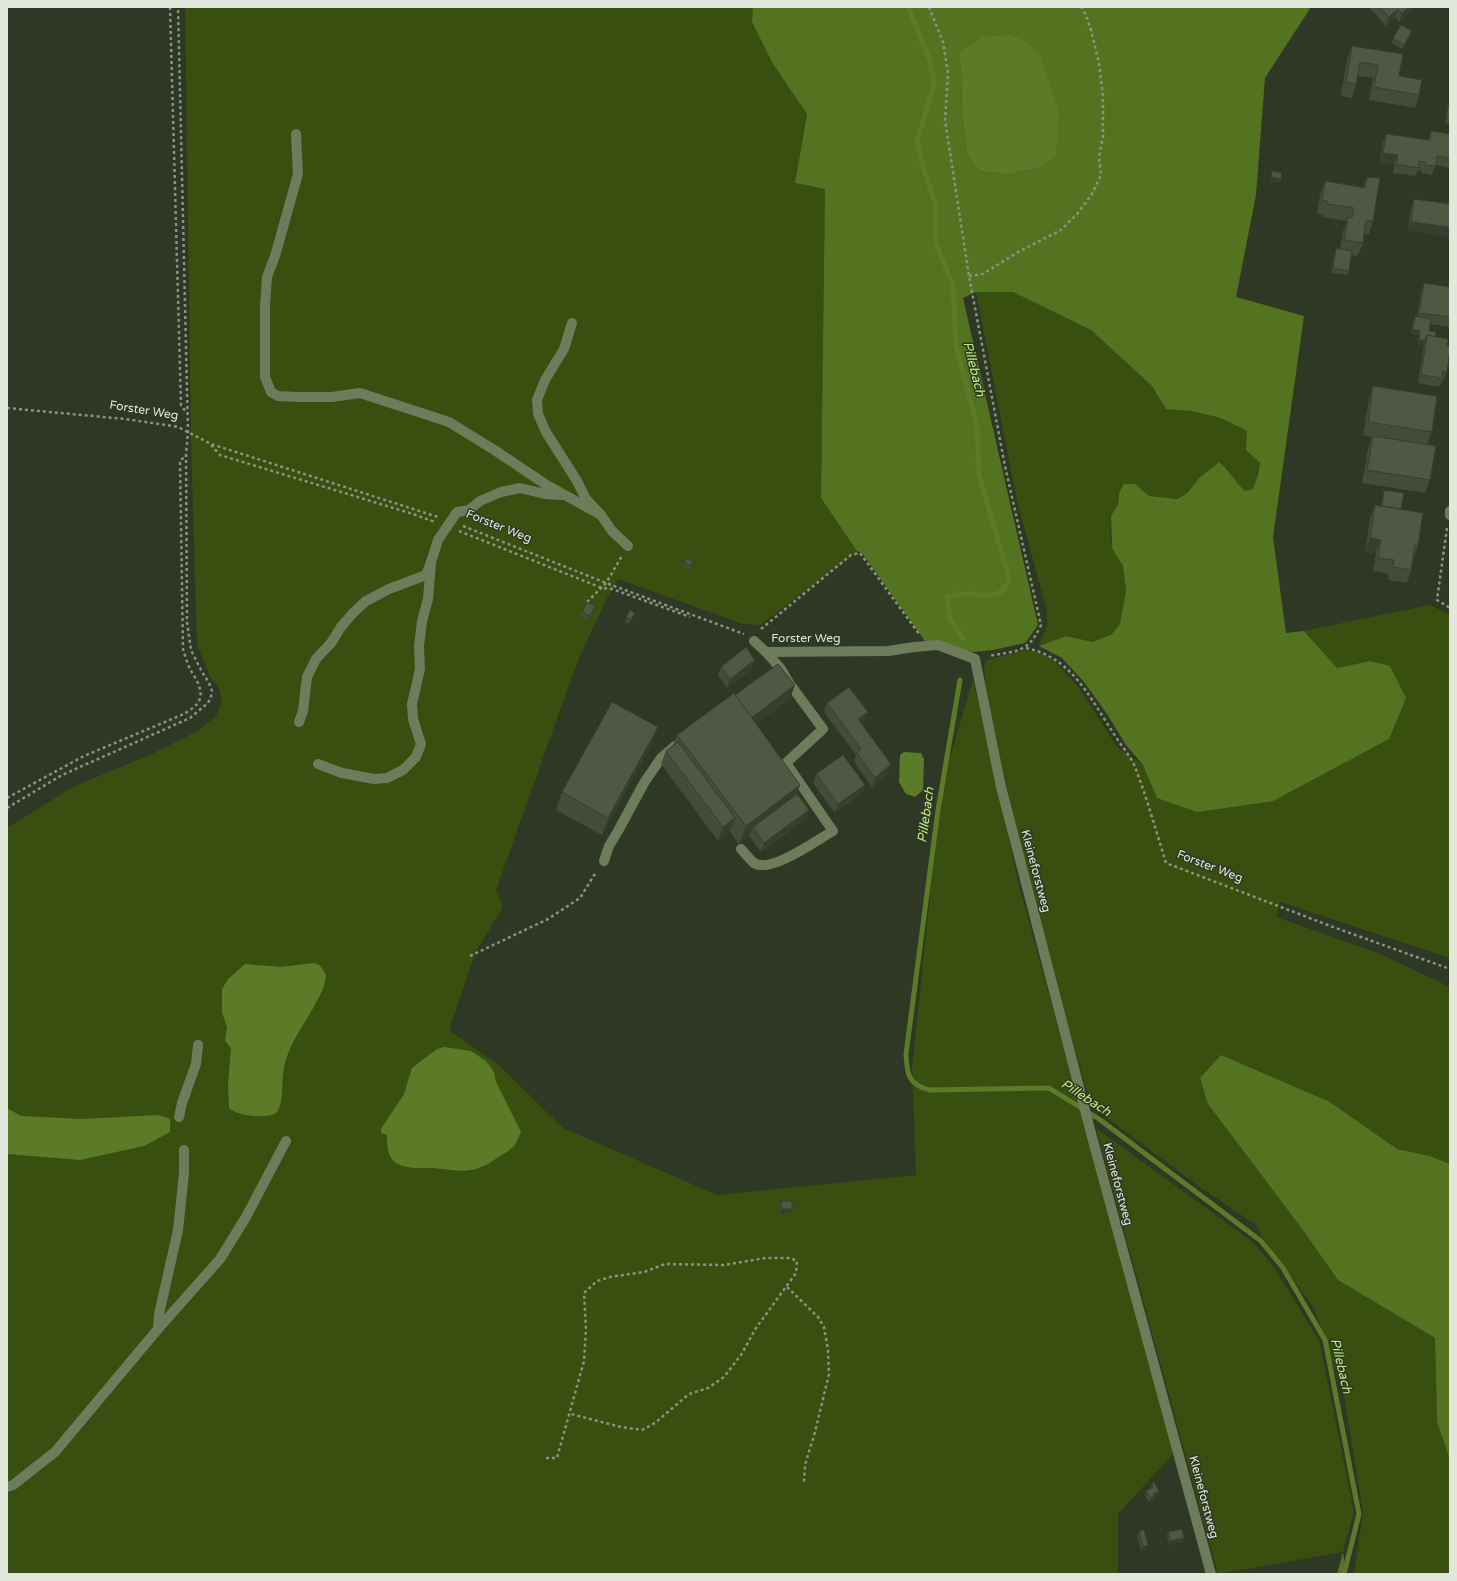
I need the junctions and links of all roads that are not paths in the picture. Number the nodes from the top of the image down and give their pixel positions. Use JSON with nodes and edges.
{"nodes":[{"id":1,"x":296,"y":134,"type":"dead end"},
{"id":2,"x":572,"y":324,"type":"dead end"},
{"id":3,"x":565,"y":495,"type":"junction"},
{"id":4,"x":1450,"y":511,"type":"edge"},
{"id":5,"x":601,"y":515,"type":"junction"},
{"id":6,"x":1450,"y":515,"type":"edge"},
{"id":7,"x":628,"y":546,"type":"road end"},
{"id":8,"x":431,"y":562,"type":"junction"},
{"id":9,"x":753,"y":639,"type":"road end"},
{"id":10,"x":766,"y":652,"type":"junction"},
{"id":11,"x":975,"y":659,"type":"joint"},
{"id":12,"x":299,"y":722,"type":"dead end"},
{"id":13,"x":683,"y":739,"type":"edge"},
{"id":14,"x":318,"y":764,"type":"dead end"},
{"id":15,"x":741,"y":849,"type":"dead end"},
{"id":16,"x":604,"y":861,"type":"road end"},
{"id":17,"x":198,"y":1045,"type":"dead end"},
{"id":18,"x":179,"y":1117,"type":"dead end"},
{"id":19,"x":286,"y":1141,"type":"dead end"},
{"id":20,"x":184,"y":1150,"type":"dead end"},
{"id":21,"x":158,"y":1329,"type":"junction"},
{"id":22,"x":7,"y":1488,"type":"edge"},
{"id":23,"x":1211,"y":1574,"type":"edge"}],
"edges":[{"from":1,"to":3,"type":"street"},
{"from":2,"to":5,"type":"street"},
{"from":3,"to":5,"type":"street"},
{"from":3,"to":8,"type":"street"},
{"from":4,"to":6,"type":"street"},
{"from":5,"to":7,"type":"street"},
{"from":8,"to":12,"type":"street"},
{"from":8,"to":14,"type":"street"},
{"from":9,"to":10,"type":"street","name":"Forster Weg"},
{"from":10,"to":11,"type":"street","name":"Forster Weg"},
{"from":10,"to":15,"type":"street"},
{"from":11,"to":23,"type":"street","name":"Kleineforstweg"},
{"from":13,"to":16,"type":"street"},
{"from":17,"to":18,"type":"street"},
{"from":19,"to":21,"type":"street"},
{"from":20,"to":21,"type":"street"},
{"from":21,"to":22,"type":"street"}]}
